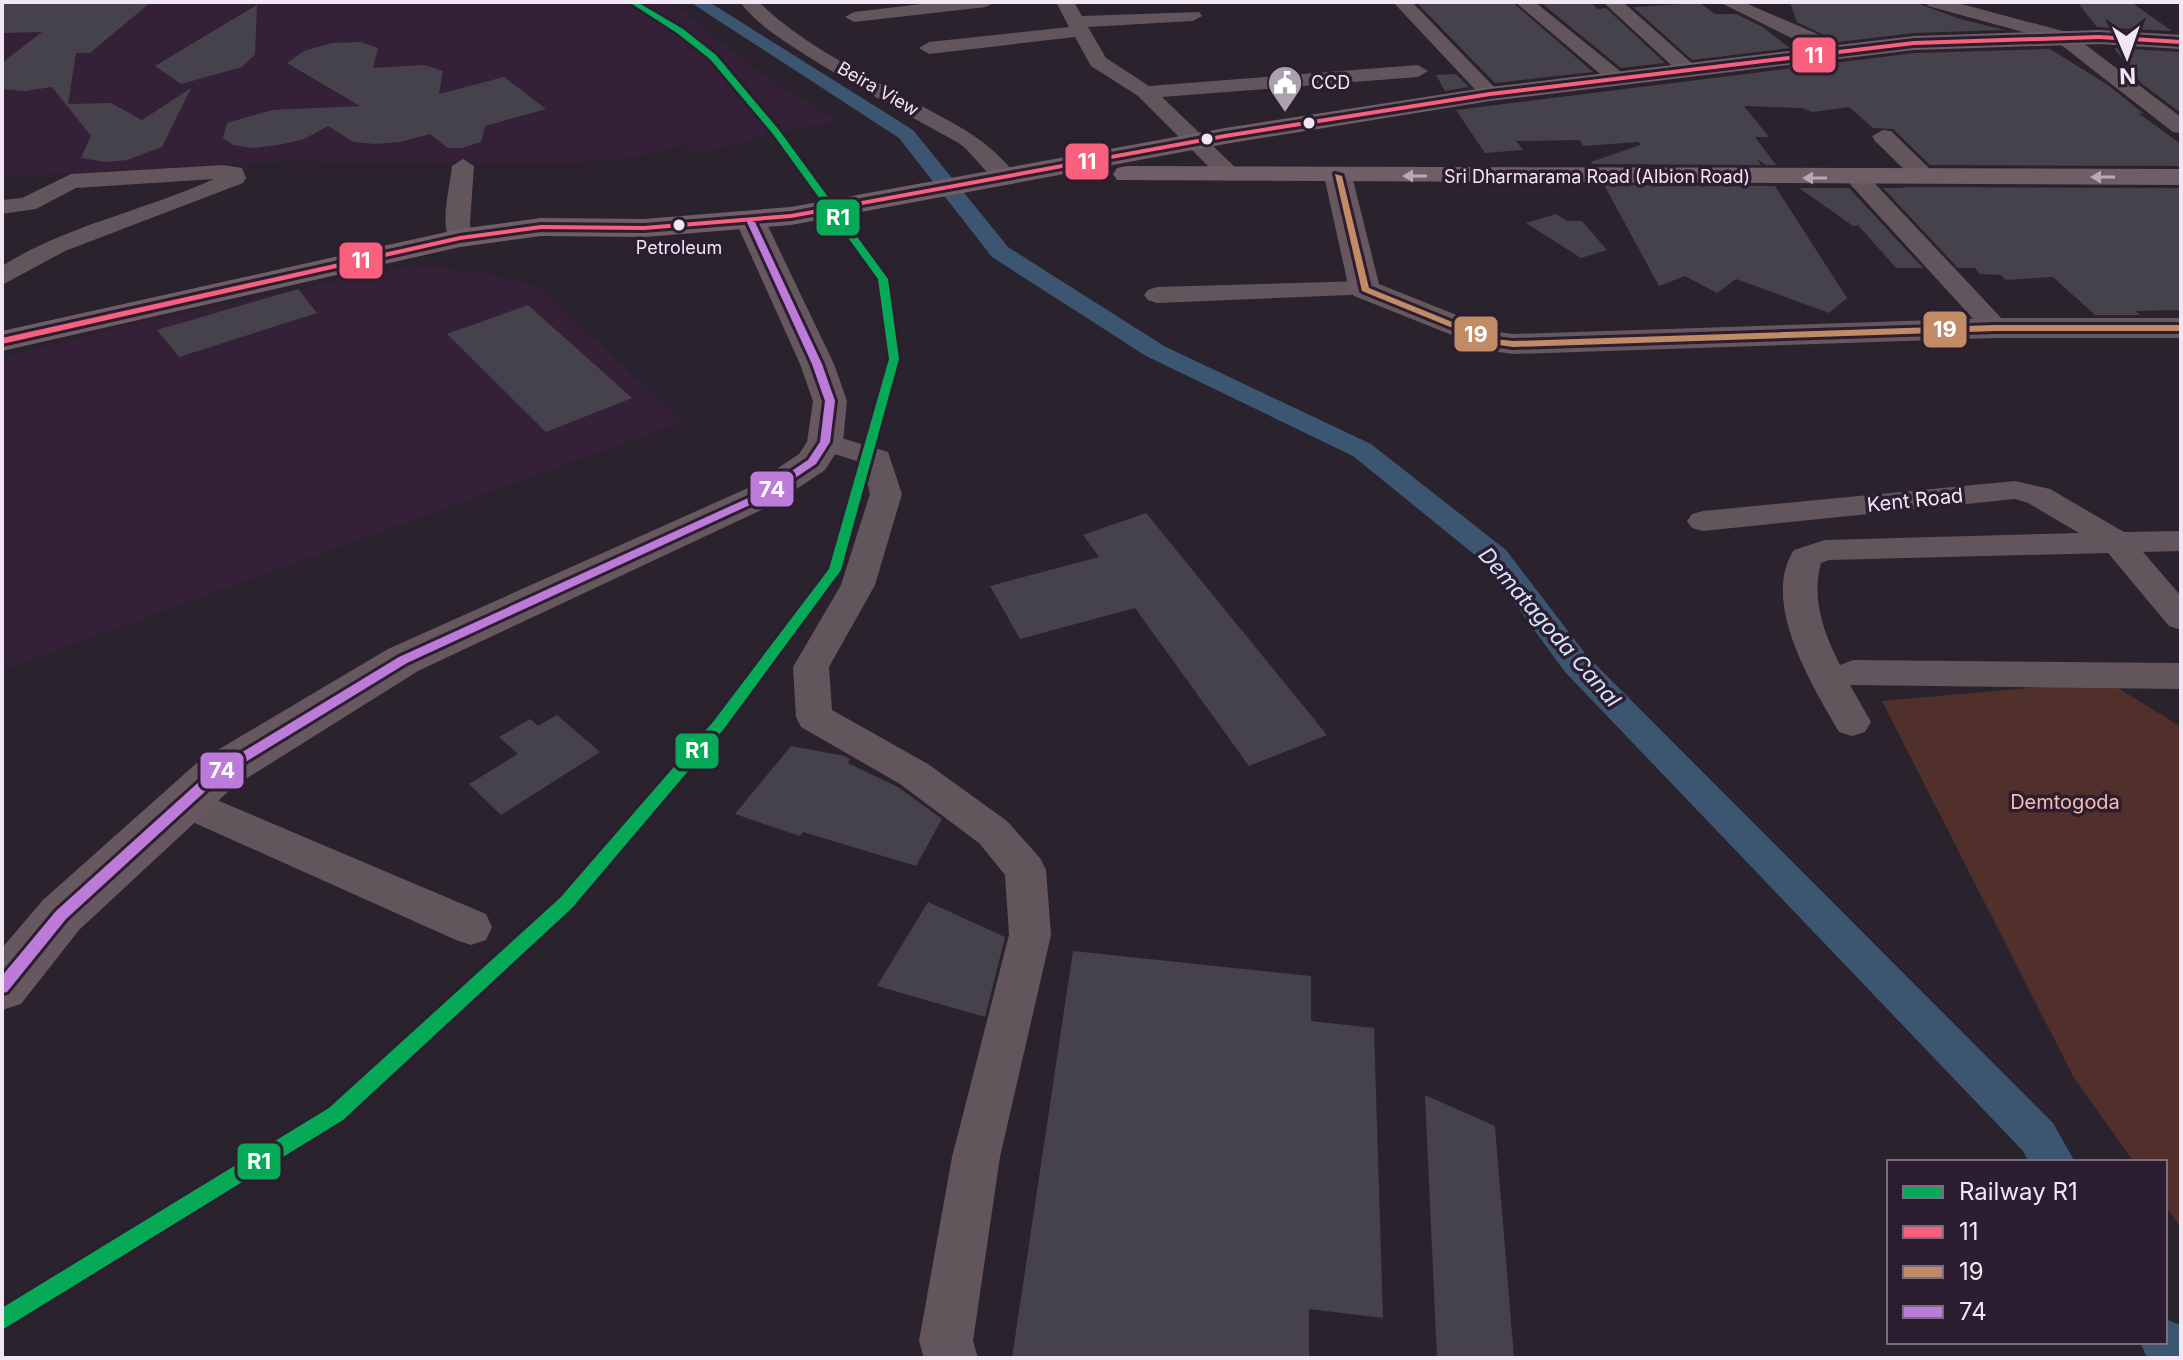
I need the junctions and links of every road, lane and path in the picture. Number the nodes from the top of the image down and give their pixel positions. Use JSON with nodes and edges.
{"nodes":[{"id":1,"x":749,"y":2,"type":"edge"},
{"id":2,"x":986,"y":2,"type":"edge"},
{"id":3,"x":1065,"y":2,"type":"edge"},
{"id":4,"x":1402,"y":2,"type":"edge"},
{"id":5,"x":1524,"y":2,"type":"edge"},
{"id":6,"x":1612,"y":2,"type":"edge"},
{"id":7,"x":1728,"y":2,"type":"edge"},
{"id":8,"x":1934,"y":2,"type":"edge"},
{"id":9,"x":1193,"y":16,"type":"dead end"},
{"id":10,"x":854,"y":17,"type":"dead end"},
{"id":11,"x":1079,"y":27,"type":"junction"},
{"id":12,"x":2063,"y":37,"type":"junction"},
{"id":13,"x":2181,"y":42,"type":"edge"},
{"id":14,"x":929,"y":48,"type":"dead end"},
{"id":15,"x":1835,"y":52,"type":"junction"},
{"id":16,"x":1688,"y":70,"type":"junction"},
{"id":17,"x":1418,"y":71,"type":"dead end"},
{"id":18,"x":1618,"y":79,"type":"junction"},
{"id":19,"x":1145,"y":92,"type":"junction"},
{"id":20,"x":1490,"y":94,"type":"junction"},
{"id":21,"x":2181,"y":127,"type":"edge"},
{"id":22,"x":1883,"y":136,"type":"dead end"},
{"id":23,"x":1194,"y":142,"type":"junction"},
{"id":24,"x":1144,"y":163,"type":"junction"},
{"id":25,"x":463,"y":166,"type":"dead end"},
{"id":26,"x":1230,"y":175,"type":"junction"},
{"id":27,"x":1338,"y":176,"type":"junction"},
{"id":28,"x":1009,"y":177,"type":"junction"},
{"id":29,"x":1925,"y":177,"type":"junction"},
{"id":30,"x":2181,"y":177,"type":"edge"},
{"id":31,"x":1857,"y":178,"type":"junction"},
{"id":32,"x":2,"y":207,"type":"edge"},
{"id":33,"x":751,"y":222,"type":"junction"},
{"id":34,"x":460,"y":238,"type":"junction"},
{"id":35,"x":2,"y":277,"type":"edge"},
{"id":36,"x":1365,"y":289,"type":"junction"},
{"id":37,"x":1157,"y":295,"type":"dead end"},
{"id":38,"x":1996,"y":328,"type":"junction"},
{"id":39,"x":2181,"y":328,"type":"edge"},
{"id":40,"x":2,"y":341,"type":"edge"},
{"id":41,"x":825,"y":442,"type":"junction"},
{"id":42,"x":1703,"y":521,"type":"dead end"},
{"id":43,"x":2115,"y":541,"type":"junction"},
{"id":44,"x":2181,"y":541,"type":"edge"},
{"id":45,"x":2181,"y":618,"type":"edge"},
{"id":46,"x":1853,"y":673,"type":"dead end"},
{"id":47,"x":2181,"y":676,"type":"edge"},
{"id":48,"x":1852,"y":722,"type":"dead end"},
{"id":49,"x":184,"y":801,"type":"junction"},
{"id":50,"x":471,"y":927,"type":"dead end"},
{"id":51,"x":2,"y":987,"type":"edge"},
{"id":52,"x":951,"y":1358,"type":"edge"}],
"edges":[{"from":1,"to":28,"type":"street","name":"Beira View"},
{"from":2,"to":10,"type":"street"},
{"from":3,"to":11,"type":"street"},
{"from":4,"to":20,"type":"street"},
{"from":5,"to":18,"type":"street"},
{"from":6,"to":16,"type":"street"},
{"from":7,"to":15,"type":"street"},
{"from":8,"to":12,"type":"street"},
{"from":9,"to":11,"type":"street"},
{"from":11,"to":14,"type":"street"},
{"from":11,"to":19,"type":"street"},
{"from":12,"to":13,"type":"main road"},
{"from":12,"to":15,"type":"main road"},
{"from":12,"to":21,"type":"street"},
{"from":15,"to":16,"type":"main road"},
{"from":16,"to":18,"type":"main road"},
{"from":17,"to":19,"type":"street"},
{"from":18,"to":20,"type":"main road"},
{"from":19,"to":23,"type":"street"},
{"from":20,"to":23,"type":"main road"},
{"from":22,"to":29,"type":"street"},
{"from":23,"to":24,"type":"main road"},
{"from":23,"to":26,"type":"street"},
{"from":24,"to":26,"type":"main road","name":"Sri Dharmarama Road (Albion Road)"},
{"from":24,"to":28,"type":"main road","name":"Sri Dharmarama Road (Albion Road)"},
{"from":25,"to":34,"type":"street"},
{"from":26,"to":27,"type":"main road","name":"Sri Dharmarama Road (Albion Road)"},
{"from":31,"to":27,"type":"main road","name":"Sri Dharmarama Road (Albion Road)","one_way":true},
{"from":27,"to":36,"type":"street"},
{"from":28,"to":33,"type":"main road","name":"Sri Dharmarama Road (Albion Road)"},
{"from":30,"to":29,"type":"main road","name":"Sri Dharmarama Road (Albion Road)","one_way":true},
{"from":29,"to":31,"type":"main road","name":"Sri Dharmarama Road (Albion Road)"},
{"from":31,"to":38,"type":"street"},
{"from":32,"to":35,"type":"street"},
{"from":33,"to":34,"type":"main road","name":"Sri Dharmarama Road (Albion Road)"},
{"from":33,"to":41,"type":"street"},
{"from":34,"to":40,"type":"main road","name":"Sri Dharmarama Road (Albion Road)"},
{"from":36,"to":37,"type":"street"},
{"from":36,"to":38,"type":"street"},
{"from":38,"to":39,"type":"street"},
{"from":41,"to":49,"type":"street"},
{"from":41,"to":52,"type":"street"},
{"from":42,"to":43,"type":"street","name":"Kent Road"},
{"from":43,"to":44,"type":"street"},
{"from":43,"to":45,"type":"street","name":"Kent Road"},
{"from":43,"to":48,"type":"street"},
{"from":46,"to":47,"type":"street"},
{"from":49,"to":50,"type":"street"},
{"from":49,"to":51,"type":"street"}]}
